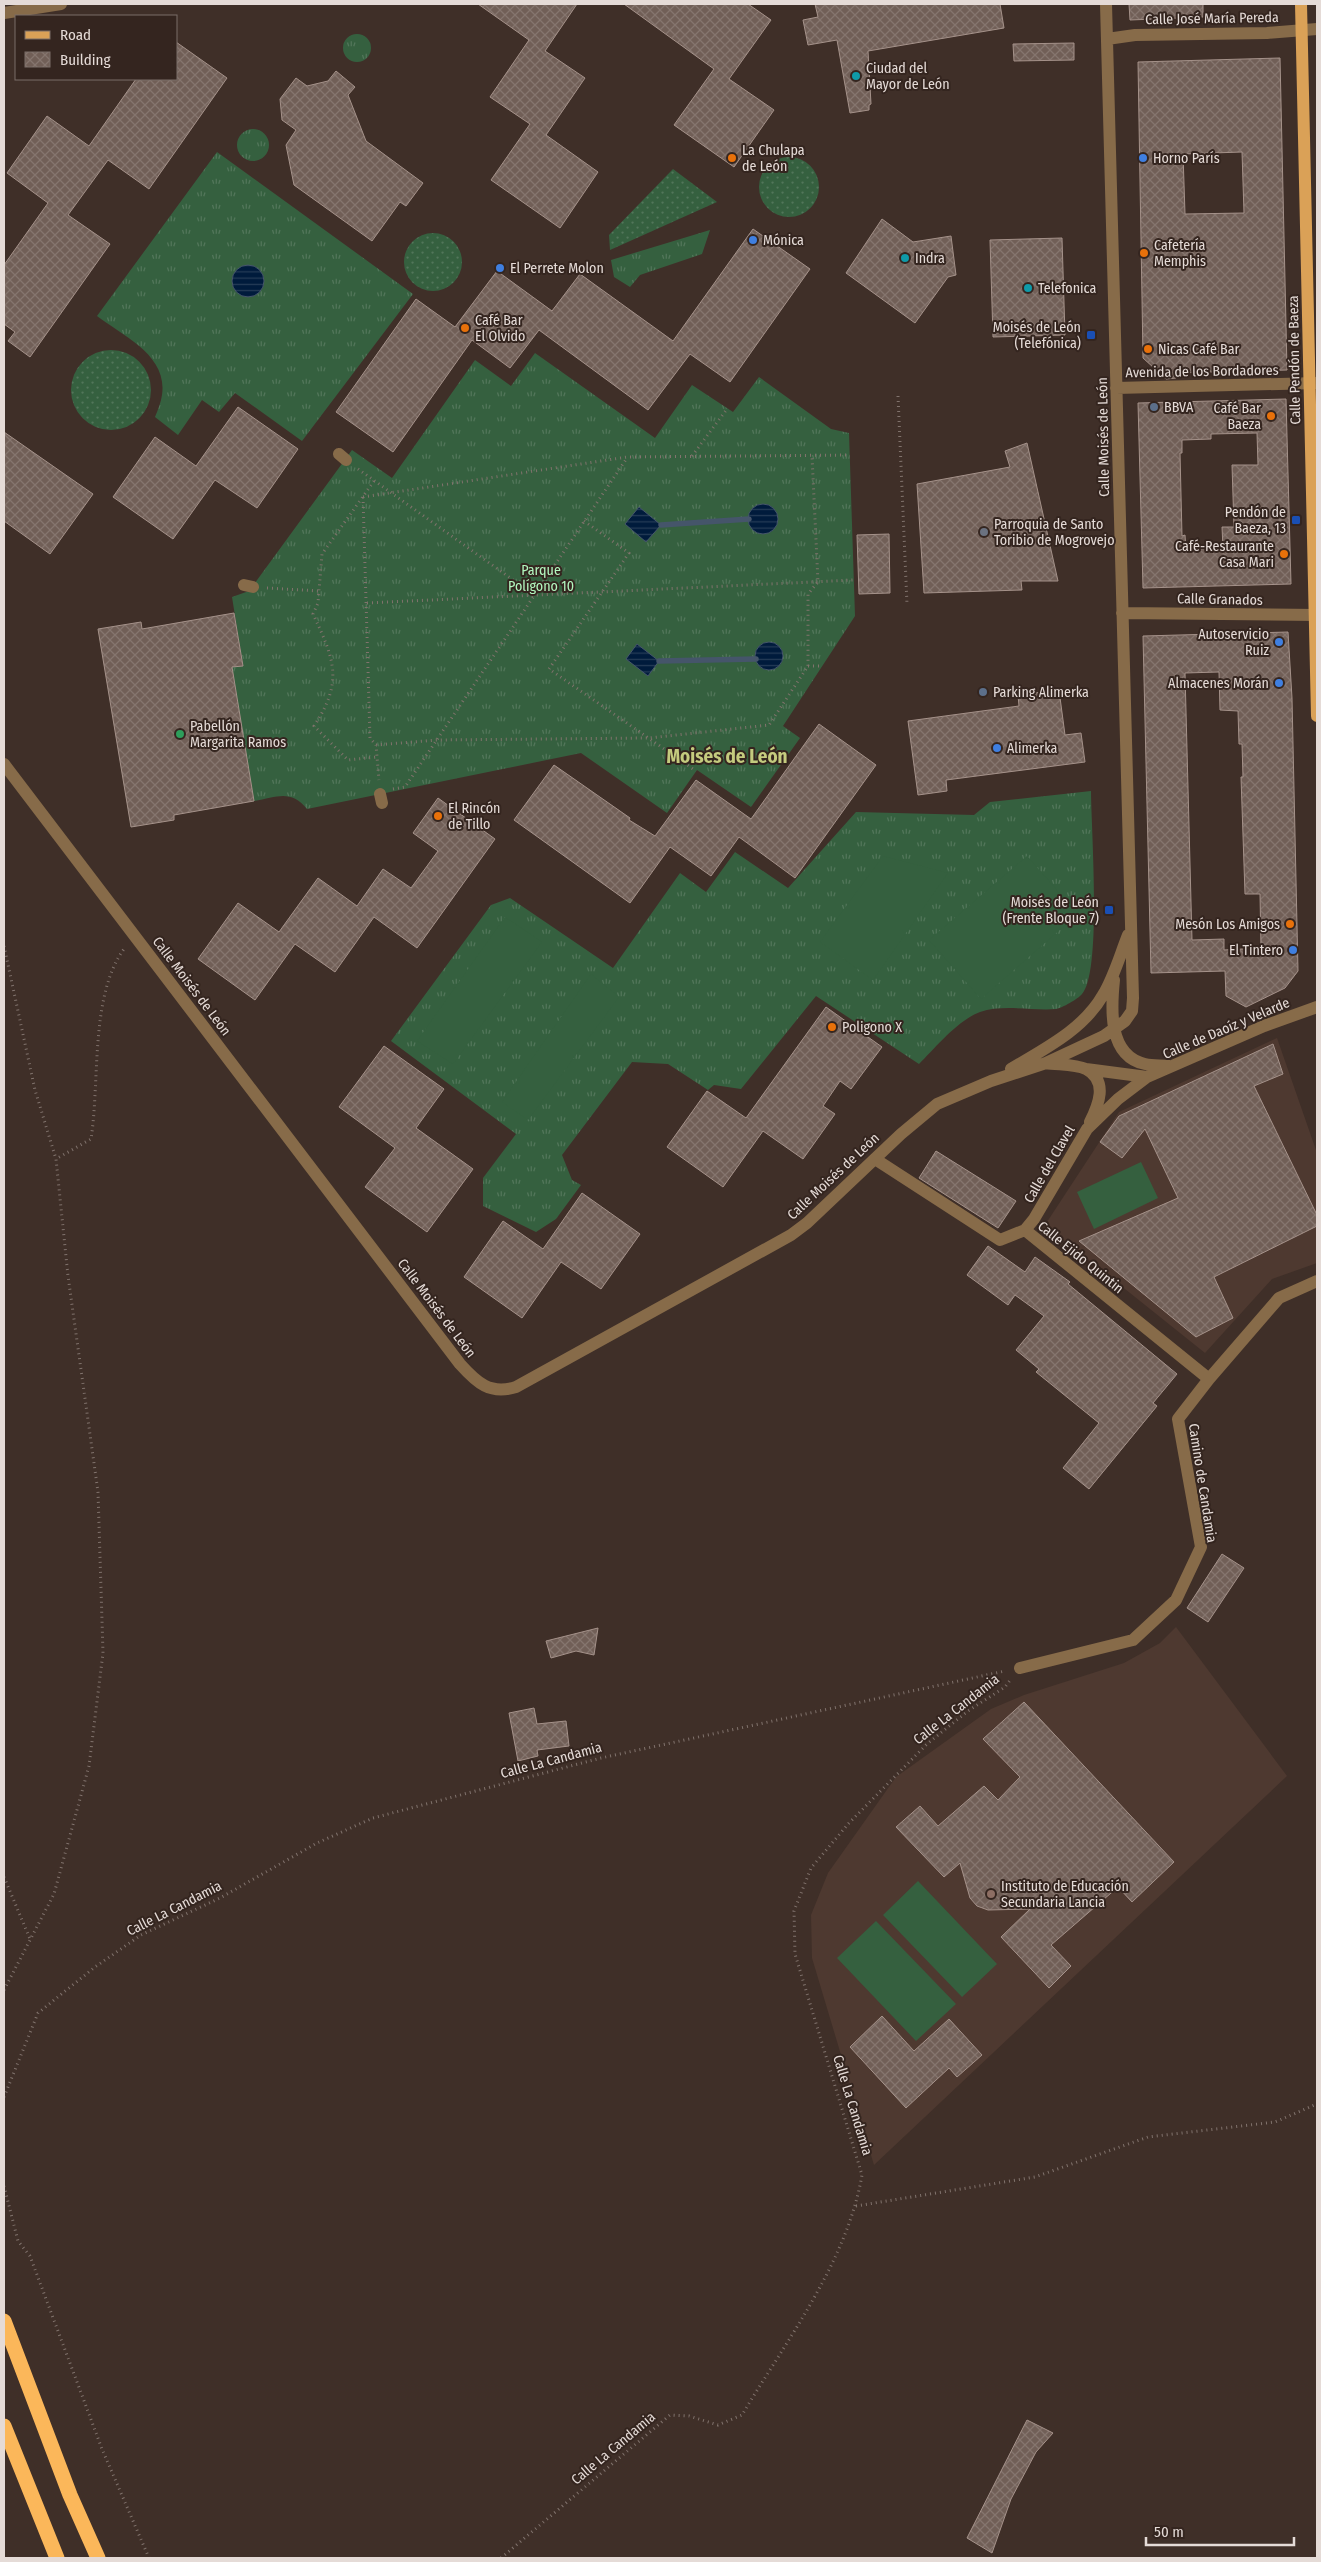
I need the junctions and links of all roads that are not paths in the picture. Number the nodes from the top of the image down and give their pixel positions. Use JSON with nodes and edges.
{"nodes":[{"id":1,"x":61,"y":4,"type":"edge"},
{"id":2,"x":1106,"y":4,"type":"edge"},
{"id":3,"x":1301,"y":4,"type":"edge"},
{"id":4,"x":4,"y":13,"type":"edge"},
{"id":5,"x":1317,"y":29,"type":"edge"},
{"id":6,"x":1302,"y":30,"type":"junction"},
{"id":7,"x":1108,"y":39,"type":"junction"},
{"id":8,"x":1314,"y":383,"type":"edge"},
{"id":9,"x":1116,"y":388,"type":"junction"},
{"id":10,"x":1122,"y":613,"type":"junction"},
{"id":11,"x":1316,"y":615,"type":"edge"},
{"id":12,"x":1317,"y":716,"type":"edge"},
{"id":13,"x":4,"y":764,"type":"edge"},
{"id":14,"x":1130,"y":930,"type":"junction"},
{"id":15,"x":1116,"y":965,"type":"junction"},
{"id":16,"x":1317,"y":1007,"type":"edge"},
{"id":17,"x":1114,"y":1030,"type":"junction"},
{"id":18,"x":1046,"y":1063,"type":"junction"},
{"id":19,"x":1173,"y":1066,"type":"junction"},
{"id":20,"x":1086,"y":1069,"type":"junction"},
{"id":21,"x":1147,"y":1077,"type":"junction"},
{"id":22,"x":991,"y":1081,"type":"junction"},
{"id":23,"x":1087,"y":1129,"type":"junction"},
{"id":24,"x":875,"y":1159,"type":"junction"},
{"id":25,"x":1025,"y":1230,"type":"junction"},
{"id":26,"x":1316,"y":1282,"type":"edge"},
{"id":27,"x":1209,"y":1379,"type":"junction"},
{"id":28,"x":1020,"y":1668,"type":"road end"},
{"id":29,"x":4,"y":2321,"type":"edge"},
{"id":30,"x":4,"y":2426,"type":"edge"},
{"id":31,"x":57,"y":2558,"type":"edge"},
{"id":32,"x":98,"y":2558,"type":"edge"}],
"edges":[{"from":1,"to":4,"type":"street"},
{"from":2,"to":7,"type":"street","name":"Calle Moisés de León"},
{"from":3,"to":6,"type":"main road","name":"Calle Pendón de Baeza"},
{"from":5,"to":6,"type":"street","name":"Calle José María Pereda"},
{"from":6,"to":7,"type":"street","name":"Calle José María Pereda"},
{"from":6,"to":8,"type":"main road","name":"Calle Pendón de Baeza"},
{"from":7,"to":9,"type":"street","name":"Calle Moisés de León"},
{"from":8,"to":9,"type":"street","name":"Avenida de los Bordadores"},
{"from":8,"to":11,"type":"main road","name":"Calle Pendón de Baeza"},
{"from":9,"to":10,"type":"street","name":"Calle Moisés de León"},
{"from":10,"to":11,"type":"street","name":"Calle Granados"},
{"from":10,"to":14,"type":"street","name":"Calle Moisés de León"},
{"from":11,"to":12,"type":"main road","name":"Calle Pendón de Baeza"},
{"from":13,"to":24,"type":"street","name":"Calle Moisés de León"},
{"from":14,"to":15,"type":"street","name":"Calle Moisés de León"},
{"from":14,"to":17,"type":"street","name":"Calle Moisés de León"},
{"from":15,"to":17,"type":"street","name":"Calle Moisés de León"},
{"from":15,"to":22,"type":"street","name":"Calle Moisés de León"},
{"from":16,"to":19,"type":"street","name":"Calle de Daoíz y Velarde"},
{"from":17,"to":18,"type":"street","name":"Calle Moisés de León"},
{"from":17,"to":19,"type":"street","name":"Calle Moisés de León"},
{"from":18,"to":20,"type":"street","name":"Calle Moisés de León"},
{"from":18,"to":22,"type":"street","name":"Calle Moisés de León"},
{"from":19,"to":21,"type":"street","name":"Calle de Daoíz y Velarde"},
{"from":20,"to":21,"type":"street","name":"Calle Moisés de León"},
{"from":20,"to":23,"type":"street"},
{"from":21,"to":23,"type":"street","name":"Calle del Clavel"},
{"from":22,"to":24,"type":"street","name":"Calle Moisés de León"},
{"from":23,"to":25,"type":"street","name":"Calle del Clavel"},
{"from":24,"to":25,"type":"street","name":"Calle Ejido Quintin"},
{"from":25,"to":27,"type":"street","name":"Calle Ejido Quintin"},
{"from":26,"to":27,"type":"street","name":"Camino de Candamia"},
{"from":27,"to":28,"type":"street","name":"Camino de Candamia"},
{"from":29,"to":32,"type":"highway"},
{"from":30,"to":31,"type":"highway"}]}
